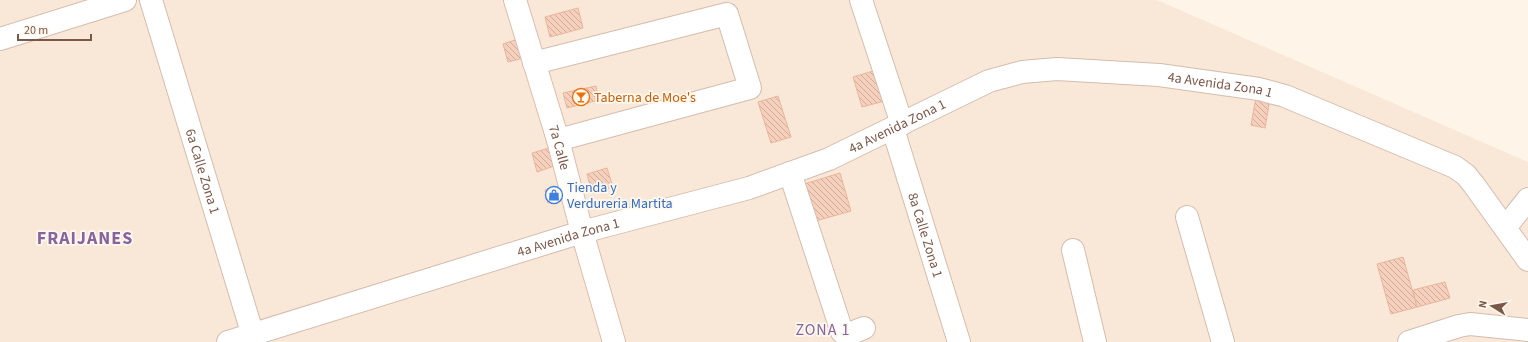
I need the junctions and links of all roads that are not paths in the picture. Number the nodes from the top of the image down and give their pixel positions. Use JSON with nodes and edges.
{"nodes":[{"id":1,"x":125,"y":0,"type":"edge"},
{"id":2,"x":151,"y":0,"type":"edge"},
{"id":3,"x":515,"y":0,"type":"edge"},
{"id":4,"x":861,"y":0,"type":"edge"},
{"id":5,"x":0,"y":39,"type":"edge"},
{"id":6,"x":534,"y":63,"type":"junction"},
{"id":7,"x":897,"y":127,"type":"junction"},
{"id":8,"x":558,"y":140,"type":"junction"},
{"id":9,"x":790,"y":173,"type":"junction"},
{"id":10,"x":1528,"y":199,"type":"edge"},
{"id":11,"x":1187,"y":217,"type":"dead end"},
{"id":12,"x":1505,"y":228,"type":"junction"},
{"id":13,"x":582,"y":232,"type":"junction"},
{"id":14,"x":1073,"y":250,"type":"dead end"},
{"id":15,"x":1528,"y":260,"type":"edge"},
{"id":16,"x":864,"y":328,"type":"dead end"},
{"id":17,"x":1528,"y":330,"type":"edge"},
{"id":18,"x":254,"y":338,"type":"edge"},
{"id":19,"x":228,"y":342,"type":"edge"},
{"id":20,"x":614,"y":342,"type":"edge"},
{"id":21,"x":959,"y":342,"type":"edge"},
{"id":22,"x":1095,"y":342,"type":"edge"},
{"id":23,"x":1223,"y":342,"type":"edge"},
{"id":24,"x":1410,"y":342,"type":"edge"}],
"edges":[{"from":1,"to":5,"type":"street"},
{"from":2,"to":18,"type":"street","name":"6a Calle Zona 1"},
{"from":3,"to":6,"type":"street","name":"7a Calle"},
{"from":4,"to":7,"type":"street","name":"8a Calle Zona 1"},
{"from":6,"to":8,"type":"street","name":"7a Calle"},
{"from":6,"to":8,"type":"street"},
{"from":7,"to":9,"type":"street","name":"4a Avenida Zona 1"},
{"from":7,"to":12,"type":"street","name":"4a Avenida Zona 1"},
{"from":7,"to":21,"type":"street","name":"8a Calle Zona 1"},
{"from":8,"to":13,"type":"street","name":"7a Calle"},
{"from":9,"to":13,"type":"street","name":"4a Avenida Zona 1"},
{"from":9,"to":16,"type":"street"},
{"from":10,"to":12,"type":"street"},
{"from":11,"to":23,"type":"street"},
{"from":12,"to":15,"type":"street","name":"4a Avenida Zona 1"},
{"from":13,"to":18,"type":"street","name":"4a Avenida Zona 1"},
{"from":13,"to":20,"type":"street","name":"7a Calle"},
{"from":14,"to":22,"type":"street"},
{"from":17,"to":24,"type":"street"},
{"from":18,"to":19,"type":"street","name":"4a Avenida Zona 1"}]}
